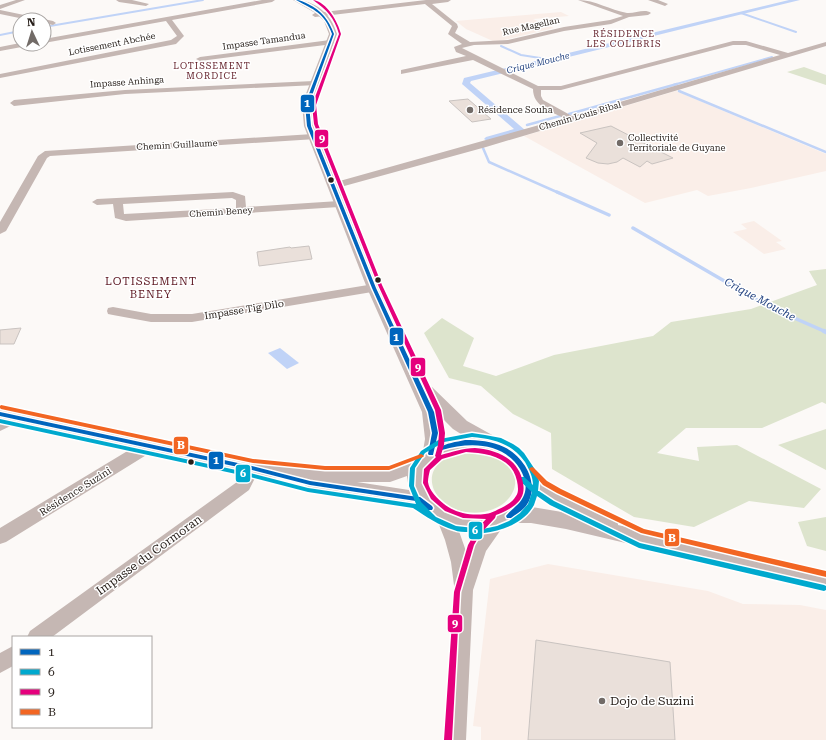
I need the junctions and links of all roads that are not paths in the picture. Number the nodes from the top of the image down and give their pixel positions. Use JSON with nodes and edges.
{"nodes":[{"id":1,"x":22,"y":0,"type":"edge"},
{"id":2,"x":119,"y":0,"type":"edge"},
{"id":3,"x":272,"y":0,"type":"edge"},
{"id":4,"x":289,"y":0,"type":"edge"},
{"id":5,"x":297,"y":0,"type":"edge"},
{"id":6,"x":374,"y":0,"type":"edge"},
{"id":7,"x":448,"y":0,"type":"edge"},
{"id":8,"x":581,"y":0,"type":"edge"},
{"id":9,"x":651,"y":0,"type":"edge"},
{"id":10,"x":426,"y":2,"type":"junction"},
{"id":11,"x":146,"y":4,"type":"dead end"},
{"id":12,"x":665,"y":4,"type":"dead end"},
{"id":13,"x":0,"y":7,"type":"edge"},
{"id":14,"x":387,"y":7,"type":"junction"},
{"id":15,"x":0,"y":12,"type":"edge"},
{"id":16,"x":317,"y":13,"type":"junction"},
{"id":17,"x":648,"y":13,"type":"dead end"},
{"id":18,"x":12,"y":14,"type":"edge"},
{"id":19,"x":627,"y":15,"type":"junction"},
{"id":20,"x":168,"y":19,"type":"junction"},
{"id":21,"x":52,"y":40,"type":"edge"},
{"id":22,"x":330,"y":42,"type":"junction"},
{"id":23,"x":468,"y":44,"type":"junction"},
{"id":24,"x":826,"y":44,"type":"edge"},
{"id":25,"x":12,"y":47,"type":"edge"},
{"id":26,"x":0,"y":49,"type":"edge"},
{"id":27,"x":788,"y":56,"type":"junction"},
{"id":28,"x":474,"y":57,"type":"junction"},
{"id":29,"x":200,"y":59,"type":"dead end"},
{"id":30,"x":404,"y":72,"type":"dead end"},
{"id":31,"x":0,"y":76,"type":"edge"},
{"id":32,"x":314,"y":83,"type":"junction"},
{"id":33,"x":537,"y":88,"type":"junction"},
{"id":34,"x":14,"y":103,"type":"dead end"},
{"id":35,"x":570,"y":119,"type":"junction"},
{"id":36,"x":313,"y":137,"type":"junction"},
{"id":37,"x":333,"y":186,"type":"junction"},
{"id":38,"x":118,"y":201,"type":"junction"},
{"id":39,"x":97,"y":202,"type":"dead end"},
{"id":40,"x":339,"y":204,"type":"junction"},
{"id":41,"x":241,"y":210,"type":"junction"},
{"id":42,"x":0,"y":231,"type":"edge"},
{"id":43,"x":374,"y":288,"type":"junction"},
{"id":44,"x":113,"y":311,"type":"dead end"},
{"id":45,"x":418,"y":382,"type":"junction"},
{"id":46,"x":5,"y":419,"type":"edge"},
{"id":47,"x":150,"y":445,"type":"junction"},
{"id":48,"x":495,"y":446,"type":"junction"},
{"id":49,"x":427,"y":459,"type":"junction"},
{"id":50,"x":252,"y":468,"type":"junction"},
{"id":51,"x":527,"y":474,"type":"junction"},
{"id":52,"x":437,"y":512,"type":"junction"},
{"id":53,"x":505,"y":518,"type":"junction"},
{"id":54,"x":0,"y":537,"type":"edge"},
{"id":55,"x":641,"y":538,"type":"junction"},
{"id":56,"x":826,"y":581,"type":"edge"},
{"id":57,"x":464,"y":593,"type":"junction"},
{"id":58,"x":38,"y":636,"type":"edge"},
{"id":59,"x":12,"y":656,"type":"edge"},
{"id":60,"x":0,"y":664,"type":"edge"},
{"id":61,"x":455,"y":740,"type":"edge"}],
"edges":[{"from":1,"to":13,"type":"street"},
{"from":2,"to":11,"type":"street"},
{"from":3,"to":20,"type":"street","name":"Lotissement Abchée"},
{"from":4,"to":16,"type":"main road"},
{"from":5,"to":16,"type":"main road"},
{"from":6,"to":14,"type":"street"},
{"from":7,"to":10,"type":"street"},
{"from":8,"to":19,"type":"street"},
{"from":9,"to":12,"type":"street"},
{"from":10,"to":14,"type":"street"},
{"from":10,"to":23,"type":"street"},
{"from":14,"to":16,"type":"street"},
{"from":15,"to":18,"type":"street"},
{"from":16,"to":22,"type":"main road"},
{"from":17,"to":19,"type":"street","name":"Rue Magellan"},
{"from":19,"to":23,"type":"street","name":"Rue Magellan"},
{"from":20,"to":21,"type":"street","name":"Lotissement Abchée"},
{"from":20,"to":31,"type":"street","name":"Lotissement Abchée"},
{"from":22,"to":29,"type":"street","name":"Impasse Tamandua"},
{"from":22,"to":32,"type":"main road"},
{"from":23,"to":28,"type":"street"},
{"from":24,"to":27,"type":"street","name":"Chemin Louis Ribal"},
{"from":25,"to":26,"type":"street"},
{"from":27,"to":33,"type":"street"},
{"from":27,"to":35,"type":"street","name":"Chemin Louis Ribal"},
{"from":28,"to":30,"type":"street"},
{"from":28,"to":33,"type":"street"},
{"from":32,"to":34,"type":"street","name":"Impasse Anhinga"},
{"from":32,"to":36,"type":"main road"},
{"from":33,"to":35,"type":"street"},
{"from":35,"to":37,"type":"street","name":"Chemin Louis Ribal"},
{"from":36,"to":37,"type":"main road"},
{"from":36,"to":42,"type":"street","name":"Chemin Guillaume"},
{"from":37,"to":40,"type":"main road"},
{"from":38,"to":39,"type":"street"},
{"from":38,"to":41,"type":"street"},
{"from":38,"to":41,"type":"street","name":"Chemin Beney"},
{"from":40,"to":41,"type":"street","name":"Chemin Beney"},
{"from":40,"to":43,"type":"main road"},
{"from":43,"to":44,"type":"street","name":"Impasse Tig Dilo"},
{"from":43,"to":45,"type":"main road"},
{"from":45,"to":48,"type":"main road"},
{"from":45,"to":49,"type":"main road"},
{"from":46,"to":47,"type":"main road"},
{"from":47,"to":50,"type":"main road"},
{"from":47,"to":54,"type":"street","name":"Résidence Suzini"},
{"from":48,"to":49,"type":"main road"},
{"from":48,"to":51,"type":"main road"},
{"from":49,"to":50,"type":"main road"},
{"from":49,"to":52,"type":"main road"},
{"from":50,"to":52,"type":"main road"},
{"from":50,"to":58,"type":"street","name":"Impasse du Cormoran"},
{"from":51,"to":53,"type":"main road"},
{"from":51,"to":55,"type":"main road"},
{"from":52,"to":53,"type":"main road"},
{"from":52,"to":57,"type":"street"},
{"from":53,"to":55,"type":"main road"},
{"from":53,"to":57,"type":"street"},
{"from":55,"to":56,"type":"main road"},
{"from":57,"to":61,"type":"street"},
{"from":59,"to":60,"type":"street"}]}
